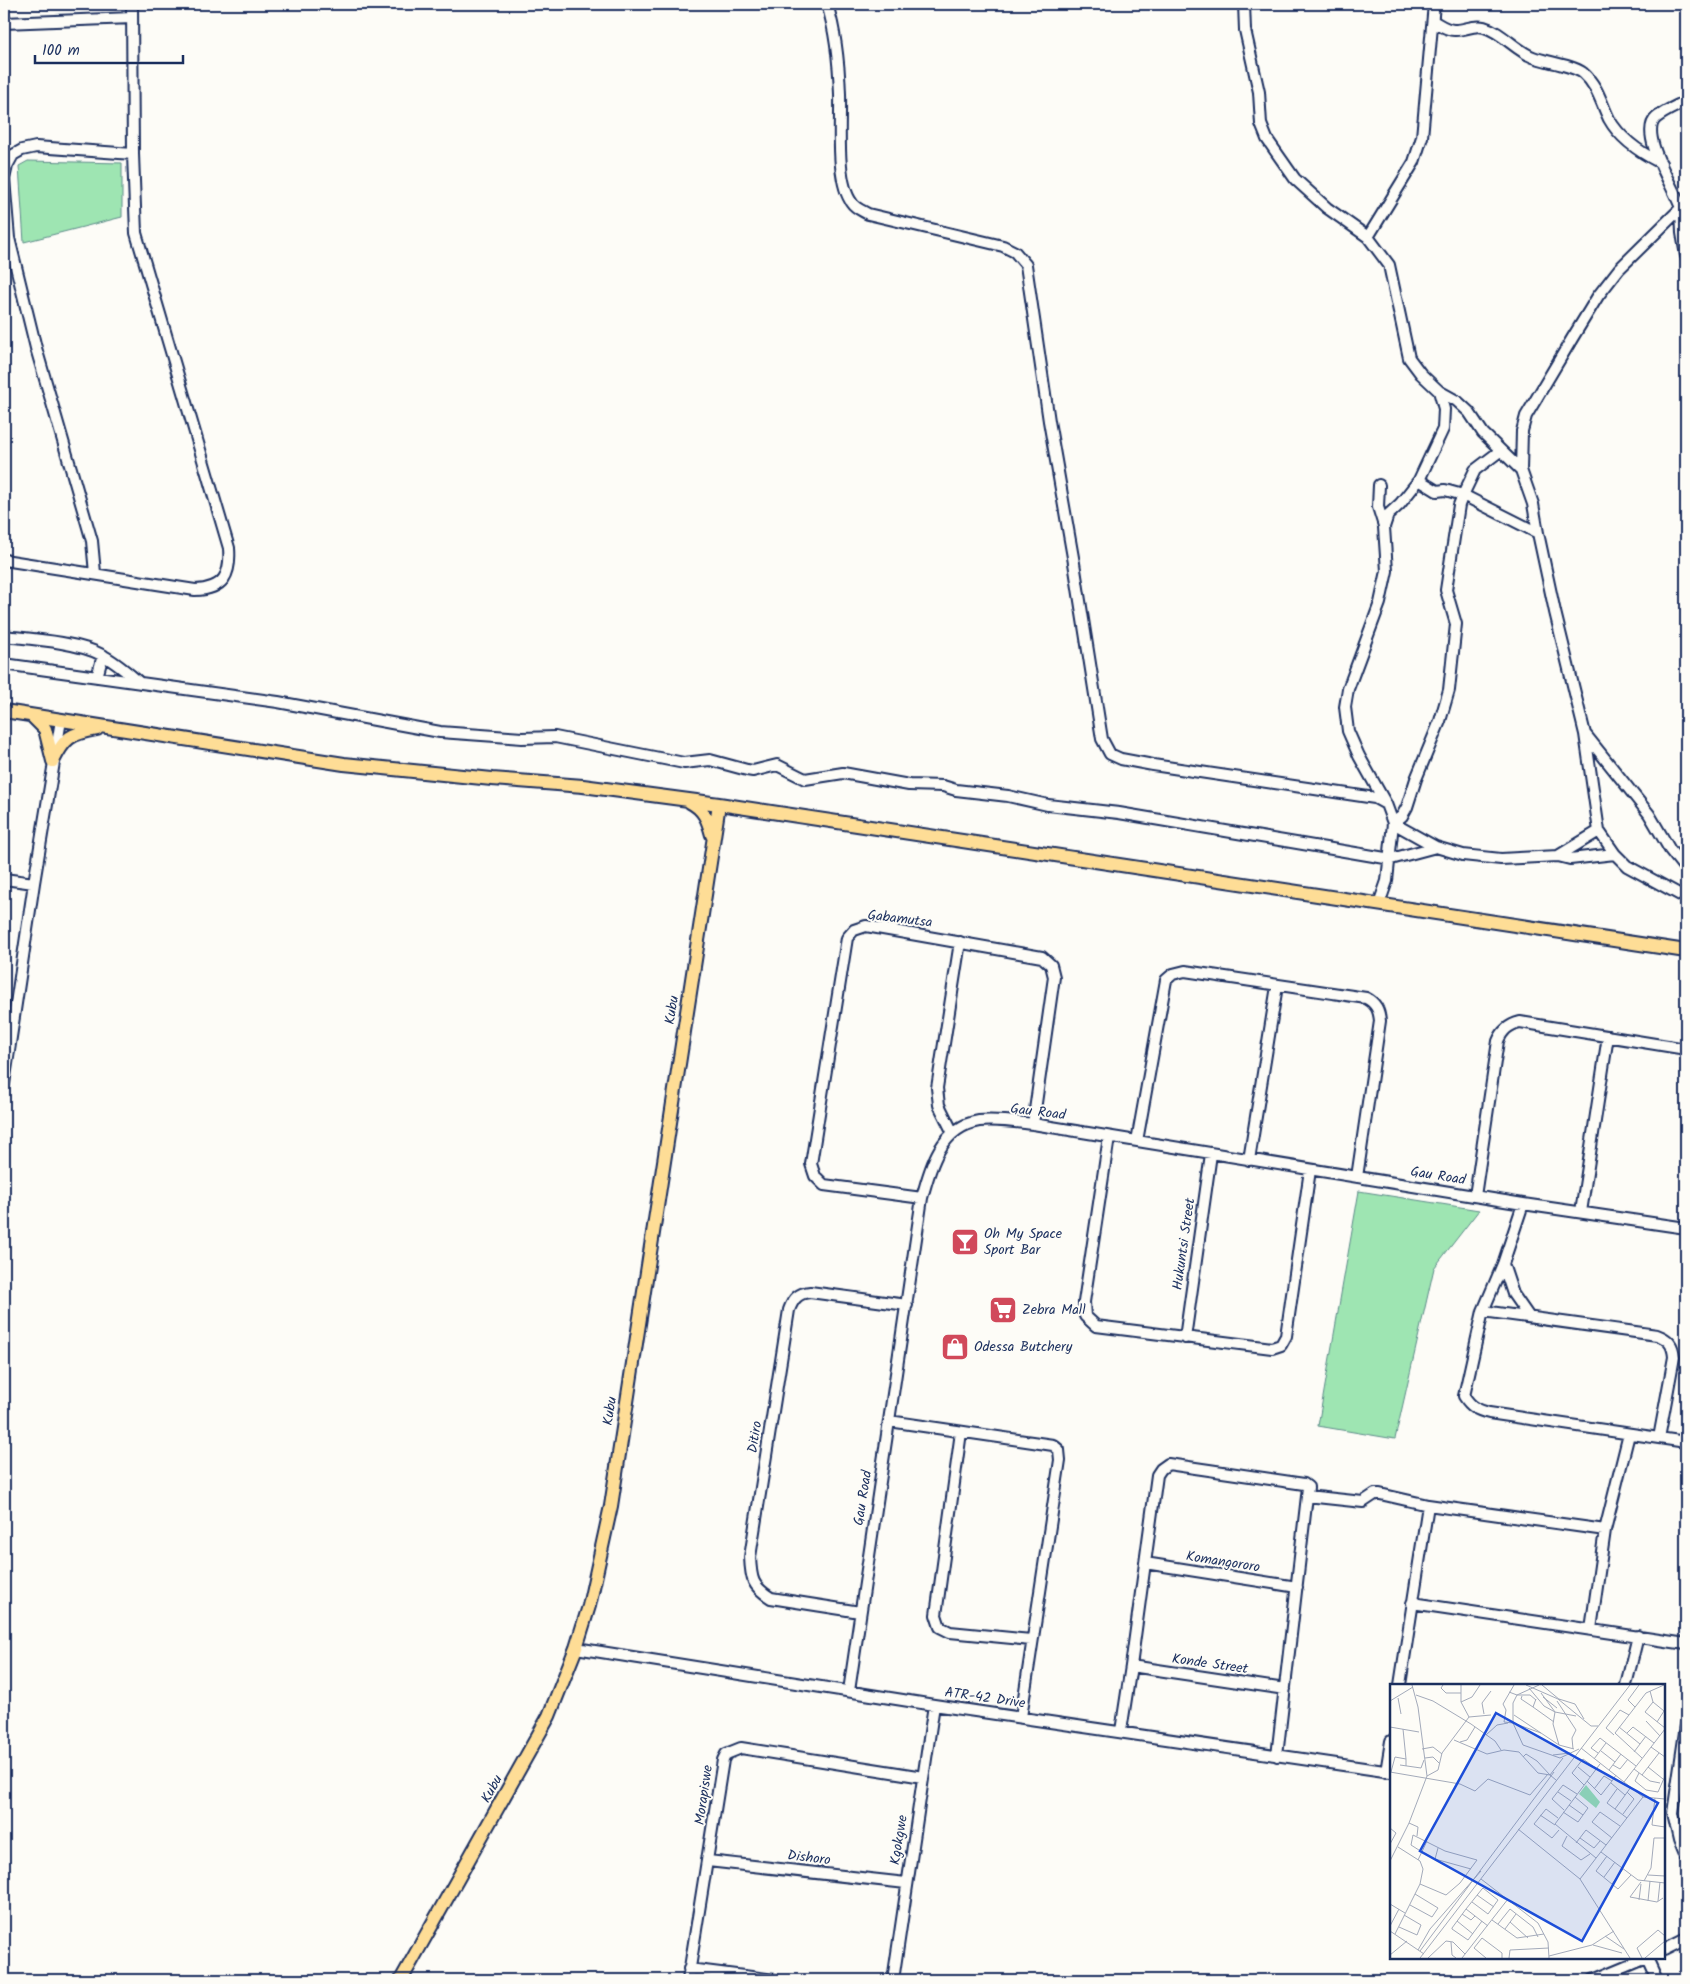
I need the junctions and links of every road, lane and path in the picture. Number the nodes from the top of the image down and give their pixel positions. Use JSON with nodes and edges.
{"nodes":[{"id":1,"x":132,"y":4,"type":"edge"},
{"id":2,"x":827,"y":4,"type":"edge"},
{"id":3,"x":1244,"y":4,"type":"edge"},
{"id":4,"x":1434,"y":4,"type":"edge"},
{"id":5,"x":132,"y":18,"type":"junction"},
{"id":6,"x":1433,"y":21,"type":"junction"},
{"id":7,"x":4,"y":23,"type":"edge"},
{"id":8,"x":1686,"y":101,"type":"edge"},
{"id":9,"x":133,"y":154,"type":"junction"},
{"id":10,"x":1661,"y":163,"type":"junction"},
{"id":11,"x":1683,"y":206,"type":"edge"},
{"id":12,"x":1368,"y":237,"type":"junction"},
{"id":13,"x":1686,"y":256,"type":"edge"},
{"id":14,"x":1439,"y":391,"type":"junction"},
{"id":15,"x":1500,"y":451,"type":"junction"},
{"id":16,"x":1521,"y":470,"type":"junction"},
{"id":17,"x":1419,"y":480,"type":"junction"},
{"id":18,"x":1379,"y":485,"type":"dead end"},
{"id":19,"x":1463,"y":495,"type":"junction"},
{"id":20,"x":1384,"y":527,"type":"junction"},
{"id":21,"x":1538,"y":533,"type":"junction"},
{"id":22,"x":4,"y":560,"type":"edge"},
{"id":23,"x":95,"y":573,"type":"junction"},
{"id":24,"x":4,"y":636,"type":"edge"},
{"id":25,"x":103,"y":655,"type":"junction"},
{"id":26,"x":4,"y":664,"type":"edge"},
{"id":27,"x":97,"y":677,"type":"junction"},
{"id":28,"x":140,"y":683,"type":"junction"},
{"id":29,"x":4,"y":711,"type":"edge"},
{"id":30,"x":32,"y":716,"type":"junction"},
{"id":31,"x":61,"y":720,"type":"junction"},
{"id":32,"x":109,"y":727,"type":"junction"},
{"id":33,"x":1585,"y":734,"type":"junction"},
{"id":34,"x":53,"y":762,"type":"junction"},
{"id":35,"x":685,"y":799,"type":"junction"},
{"id":36,"x":720,"y":804,"type":"junction"},
{"id":37,"x":1386,"y":804,"type":"junction"},
{"id":38,"x":1394,"y":823,"type":"junction"},
{"id":39,"x":1599,"y":831,"type":"junction"},
{"id":40,"x":714,"y":840,"type":"junction"},
{"id":41,"x":1436,"y":847,"type":"junction"},
{"id":42,"x":1615,"y":854,"type":"junction"},
{"id":43,"x":1558,"y":856,"type":"junction"},
{"id":44,"x":1391,"y":859,"type":"junction"},
{"id":45,"x":1686,"y":870,"type":"edge"},
{"id":46,"x":4,"y":880,"type":"edge"},
{"id":47,"x":34,"y":883,"type":"junction"},
{"id":48,"x":1686,"y":898,"type":"edge"},
{"id":49,"x":1379,"y":904,"type":"junction"},
{"id":50,"x":960,"y":942,"type":"junction"},
{"id":51,"x":1686,"y":951,"type":"edge"},
{"id":52,"x":1277,"y":986,"type":"junction"},
{"id":53,"x":1608,"y":1036,"type":"junction"},
{"id":54,"x":1686,"y":1050,"type":"edge"},
{"id":55,"x":4,"y":1078,"type":"edge"},
{"id":56,"x":1033,"y":1124,"type":"junction"},
{"id":57,"x":953,"y":1133,"type":"junction"},
{"id":58,"x":1109,"y":1137,"type":"junction"},
{"id":59,"x":1137,"y":1141,"type":"junction"},
{"id":60,"x":1211,"y":1154,"type":"junction"},
{"id":61,"x":1248,"y":1160,"type":"junction"},
{"id":62,"x":1310,"y":1170,"type":"junction"},
{"id":63,"x":1357,"y":1177,"type":"junction"},
{"id":64,"x":1475,"y":1196,"type":"junction"},
{"id":65,"x":922,"y":1198,"type":"junction"},
{"id":66,"x":1523,"y":1204,"type":"junction"},
{"id":67,"x":1581,"y":1212,"type":"junction"},
{"id":68,"x":1686,"y":1228,"type":"edge"},
{"id":69,"x":1503,"y":1264,"type":"junction"},
{"id":70,"x":907,"y":1305,"type":"junction"},
{"id":71,"x":1483,"y":1311,"type":"junction"},
{"id":72,"x":1529,"y":1317,"type":"junction"},
{"id":73,"x":1185,"y":1338,"type":"junction"},
{"id":74,"x":889,"y":1421,"type":"junction"},
{"id":75,"x":961,"y":1432,"type":"junction"},
{"id":76,"x":1629,"y":1434,"type":"junction"},
{"id":77,"x":1659,"y":1438,"type":"junction"},
{"id":78,"x":1686,"y":1442,"type":"edge"},
{"id":79,"x":1307,"y":1496,"type":"junction"},
{"id":80,"x":1428,"y":1505,"type":"junction"},
{"id":81,"x":1605,"y":1530,"type":"junction"},
{"id":82,"x":1145,"y":1563,"type":"junction"},
{"id":83,"x":1297,"y":1587,"type":"junction"},
{"id":84,"x":1412,"y":1604,"type":"junction"},
{"id":85,"x":860,"y":1612,"type":"junction"},
{"id":86,"x":1591,"y":1629,"type":"junction"},
{"id":87,"x":1638,"y":1636,"type":"junction"},
{"id":88,"x":1031,"y":1640,"type":"junction"},
{"id":89,"x":1686,"y":1644,"type":"edge"},
{"id":90,"x":576,"y":1648,"type":"junction"},
{"id":91,"x":1132,"y":1666,"type":"junction"},
{"id":92,"x":1400,"y":1684,"type":"edge"},
{"id":93,"x":1626,"y":1684,"type":"edge"},
{"id":94,"x":1285,"y":1689,"type":"junction"},
{"id":95,"x":849,"y":1691,"type":"junction"},
{"id":96,"x":934,"y":1704,"type":"junction"},
{"id":97,"x":1020,"y":1717,"type":"junction"},
{"id":98,"x":1686,"y":1725,"type":"edge"},
{"id":99,"x":1121,"y":1731,"type":"junction"},
{"id":100,"x":1277,"y":1756,"type":"junction"},
{"id":101,"x":1390,"y":1756,"type":"edge"},
{"id":102,"x":1389,"y":1772,"type":"edge"},
{"id":103,"x":923,"y":1777,"type":"junction"},
{"id":104,"x":1668,"y":1812,"type":"edge"},
{"id":105,"x":1686,"y":1856,"type":"edge"},
{"id":106,"x":708,"y":1861,"type":"junction"},
{"id":107,"x":906,"y":1883,"type":"junction"},
{"id":108,"x":1686,"y":1939,"type":"edge"},
{"id":109,"x":1665,"y":1950,"type":"edge"},
{"id":110,"x":1644,"y":1959,"type":"edge"},
{"id":111,"x":1646,"y":1959,"type":"edge"},
{"id":112,"x":689,"y":1969,"type":"junction"},
{"id":113,"x":401,"y":1980,"type":"edge"},
{"id":114,"x":688,"y":1980,"type":"edge"},
{"id":115,"x":775,"y":1980,"type":"edge"},
{"id":116,"x":893,"y":1980,"type":"edge"},
{"id":117,"x":1593,"y":1980,"type":"edge"},
{"id":118,"x":1657,"y":1980,"type":"edge"}],
"edges":[{"from":1,"to":5,"type":"street"},
{"from":2,"to":37,"type":"street"},
{"from":3,"to":12,"type":"street"},
{"from":4,"to":6,"type":"street"},
{"from":5,"to":7,"type":"street"},
{"from":5,"to":9,"type":"street"},
{"from":6,"to":10,"type":"street"},
{"from":6,"to":12,"type":"street"},
{"from":8,"to":10,"type":"street"},
{"from":9,"to":23,"type":"street"},
{"from":9,"to":23,"type":"street"},
{"from":10,"to":11,"type":"street"},
{"from":11,"to":13,"type":"street"},
{"from":11,"to":16,"type":"street"},
{"from":12,"to":14,"type":"street"},
{"from":14,"to":15,"type":"street"},
{"from":14,"to":17,"type":"street"},
{"from":15,"to":16,"type":"street"},
{"from":15,"to":19,"type":"street"},
{"from":16,"to":21,"type":"street"},
{"from":17,"to":19,"type":"street"},
{"from":17,"to":20,"type":"street"},
{"from":18,"to":20,"type":"street"},
{"from":19,"to":21,"type":"street"},
{"from":19,"to":38,"type":"street"},
{"from":20,"to":37,"type":"street"},
{"from":21,"to":33,"type":"street"},
{"from":22,"to":23,"type":"street"},
{"from":24,"to":25,"type":"street"},
{"from":25,"to":27,"type":"street"},
{"from":25,"to":28,"type":"street"},
{"from":26,"to":27,"type":"street"},
{"from":27,"to":28,"type":"street"},
{"from":28,"to":44,"type":"street"},
{"from":29,"to":30,"type":"main road"},
{"from":30,"to":31,"type":"main road"},
{"from":30,"to":34,"type":"main road"},
{"from":31,"to":32,"type":"main road"},
{"from":31,"to":34,"type":"street"},
{"from":32,"to":34,"type":"main road"},
{"from":32,"to":35,"type":"main road"},
{"from":33,"to":39,"type":"street"},
{"from":33,"to":45,"type":"street"},
{"from":34,"to":47,"type":"street"},
{"from":35,"to":36,"type":"main road"},
{"from":35,"to":40,"type":"main road"},
{"from":36,"to":40,"type":"main road","name":"Kubu"},
{"from":36,"to":49,"type":"main road"},
{"from":37,"to":38,"type":"street"},
{"from":38,"to":41,"type":"street"},
{"from":38,"to":44,"type":"street"},
{"from":39,"to":42,"type":"street"},
{"from":39,"to":43,"type":"street"},
{"from":40,"to":90,"type":"main road","name":"Kubu"},
{"from":41,"to":43,"type":"street"},
{"from":41,"to":44,"type":"street"},
{"from":42,"to":43,"type":"street"},
{"from":42,"to":48,"type":"street"},
{"from":44,"to":49,"type":"street"},
{"from":46,"to":47,"type":"street"},
{"from":47,"to":55,"type":"street"},
{"from":49,"to":51,"type":"main road"},
{"from":50,"to":56,"type":"street","name":"Gabamutsa"},
{"from":50,"to":57,"type":"street"},
{"from":50,"to":65,"type":"street","name":"Gabamutsa"},
{"from":52,"to":59,"type":"street"},
{"from":52,"to":61,"type":"street"},
{"from":52,"to":63,"type":"street"},
{"from":53,"to":54,"type":"street"},
{"from":53,"to":64,"type":"street"},
{"from":53,"to":67,"type":"street"},
{"from":56,"to":57,"type":"street","name":"Gau Road"},
{"from":56,"to":58,"type":"street","name":"Gau Road"},
{"from":57,"to":65,"type":"street","name":"Gau Road"},
{"from":58,"to":59,"type":"street","name":"Gau Road"},
{"from":58,"to":73,"type":"street"},
{"from":59,"to":60,"type":"street","name":"Gau Road"},
{"from":60,"to":61,"type":"street","name":"Gau Road"},
{"from":60,"to":73,"type":"street","name":"Hukuntsi Street"},
{"from":61,"to":62,"type":"street","name":"Gau Road"},
{"from":62,"to":63,"type":"street","name":"Gau Road"},
{"from":62,"to":73,"type":"street"},
{"from":63,"to":64,"type":"street","name":"Gau Road"},
{"from":64,"to":66,"type":"street","name":"Gau Road"},
{"from":65,"to":70,"type":"street","name":"Gau Road"},
{"from":66,"to":67,"type":"street","name":"Gau Road"},
{"from":66,"to":69,"type":"street"},
{"from":67,"to":68,"type":"street","name":"Gau Road"},
{"from":69,"to":71,"type":"street"},
{"from":69,"to":72,"type":"street"},
{"from":70,"to":74,"type":"street","name":"Gau Road"},
{"from":70,"to":85,"type":"street","name":"Ditiro"},
{"from":71,"to":72,"type":"street"},
{"from":71,"to":76,"type":"street"},
{"from":72,"to":77,"type":"street"},
{"from":74,"to":75,"type":"street"},
{"from":74,"to":85,"type":"street","name":"Gau Road"},
{"from":75,"to":88,"type":"street"},
{"from":75,"to":88,"type":"street"},
{"from":76,"to":77,"type":"street"},
{"from":76,"to":81,"type":"street"},
{"from":77,"to":78,"type":"street"},
{"from":79,"to":80,"type":"street"},
{"from":79,"to":82,"type":"street"},
{"from":79,"to":83,"type":"street"},
{"from":80,"to":81,"type":"street"},
{"from":80,"to":84,"type":"street"},
{"from":81,"to":86,"type":"street"},
{"from":82,"to":83,"type":"street","name":"Komangororo"},
{"from":82,"to":91,"type":"street"},
{"from":83,"to":94,"type":"street"},
{"from":84,"to":86,"type":"street"},
{"from":84,"to":92,"type":"street"},
{"from":85,"to":95,"type":"street","name":"Gau Road"},
{"from":86,"to":87,"type":"street"},
{"from":87,"to":89,"type":"street"},
{"from":87,"to":93,"type":"street"},
{"from":88,"to":97,"type":"street"},
{"from":90,"to":95,"type":"street","name":"ATR-42 Drive"},
{"from":90,"to":113,"type":"main road","name":"Kubu"},
{"from":91,"to":94,"type":"street","name":"Konde Street"},
{"from":91,"to":99,"type":"street"},
{"from":94,"to":100,"type":"street"},
{"from":95,"to":96,"type":"street","name":"ATR-42 Drive"},
{"from":96,"to":97,"type":"street","name":"ATR-42 Drive"},
{"from":96,"to":103,"type":"street","name":"Kgokgwe"},
{"from":97,"to":99,"type":"street","name":"ATR-42 Drive"},
{"from":98,"to":104,"type":"street"},
{"from":99,"to":100,"type":"street","name":"ATR-42 Drive"},
{"from":100,"to":102,"type":"street","name":"ATR-42 Drive"},
{"from":101,"to":102,"type":"street"},
{"from":103,"to":106,"type":"street","name":"Morapiswe"},
{"from":103,"to":107,"type":"street","name":"Kgokgwe"},
{"from":104,"to":105,"type":"street"},
{"from":106,"to":107,"type":"street","name":"Dishoro"},
{"from":106,"to":112,"type":"street","name":"Morapiswe"},
{"from":107,"to":116,"type":"street","name":"Kgokgwe"},
{"from":108,"to":109,"type":"street"},
{"from":110,"to":117,"type":"street"},
{"from":111,"to":118,"type":"street"},
{"from":112,"to":114,"type":"street","name":"Morapiswe"},
{"from":112,"to":115,"type":"street"}]}
